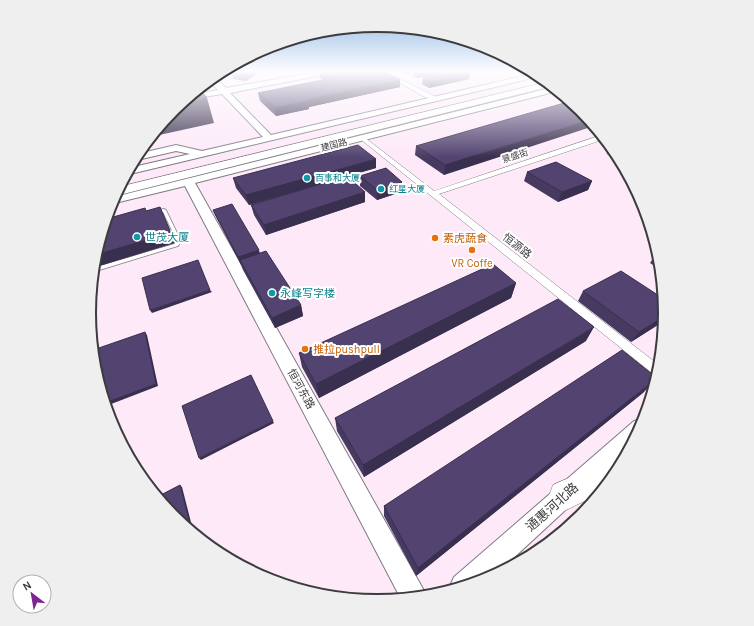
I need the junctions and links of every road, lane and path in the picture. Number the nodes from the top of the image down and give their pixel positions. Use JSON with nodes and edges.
{"nodes":[{"id":1,"x":233,"y":100,"type":"edge"},
{"id":2,"x":432,"y":100,"type":"edge"},
{"id":3,"x":465,"y":100,"type":"edge"},
{"id":4,"x":474,"y":100,"type":"edge"},
{"id":5,"x":512,"y":100,"type":"edge"},
{"id":6,"x":429,"y":110,"type":"junction"},
{"id":7,"x":303,"y":130,"type":"junction"},
{"id":8,"x":269,"y":138,"type":"junction"},
{"id":9,"x":362,"y":138,"type":"junction"},
{"id":10,"x":598,"y":139,"type":"edge"},
{"id":11,"x":315,"y":150,"type":"junction"},
{"id":12,"x":255,"y":153,"type":"junction"},
{"id":13,"x":202,"y":154,"type":"junction"},
{"id":14,"x":144,"y":156,"type":"edge"},
{"id":15,"x":135,"y":170,"type":"edge"},
{"id":16,"x":130,"y":180,"type":"edge"},
{"id":17,"x":188,"y":181,"type":"junction"},
{"id":18,"x":125,"y":190,"type":"edge"},
{"id":19,"x":432,"y":194,"type":"junction"},
{"id":20,"x":120,"y":199,"type":"edge"},
{"id":21,"x":146,"y":215,"type":"edge"},
{"id":22,"x":99,"y":268,"type":"edge"},
{"id":23,"x":653,"y":367,"type":"edge"},
{"id":24,"x":627,"y":440,"type":"edge"},
{"id":25,"x":606,"y":476,"type":"edge"},
{"id":26,"x":564,"y":496,"type":"junction"},
{"id":27,"x":473,"y":577,"type":"edge"},
{"id":28,"x":411,"y":592,"type":"edge"}],
"edges":[{"from":1,"to":8,"type":"street"},
{"from":2,"to":7,"type":"street","name":"建国路"},
{"from":3,"to":6,"type":"highway"},
{"from":4,"to":6,"type":"highway"},
{"from":5,"to":9,"type":"street","name":"建国路"},
{"from":6,"to":12,"type":"highway","name":"建国路"},
{"from":7,"to":8,"type":"street","name":"建国路"},
{"from":7,"to":12,"type":"highway"},
{"from":8,"to":13,"type":"street","name":"建国路"},
{"from":9,"to":11,"type":"street","name":"建国路"},
{"from":9,"to":19,"type":"street","name":"恒源路"},
{"from":10,"to":19,"type":"street","name":"景盛街"},
{"from":11,"to":12,"type":"highway"},
{"from":11,"to":17,"type":"street","name":"建国路"},
{"from":12,"to":16,"type":"highway","name":"建国路"},
{"from":12,"to":18,"type":"highway","name":"建国路"},
{"from":13,"to":14,"type":"street"},
{"from":13,"to":15,"type":"street","name":"建国路"},
{"from":17,"to":20,"type":"street","name":"建国路"},
{"from":17,"to":28,"type":"street","name":"恒河东路"},
{"from":19,"to":23,"type":"street","name":"恒源路"},
{"from":21,"to":22,"type":"lane"},
{"from":24,"to":26,"type":"street","name":"通惠河北路"},
{"from":25,"to":26,"type":"highway"},
{"from":26,"to":27,"type":"street","name":"通惠河北路"}]}
